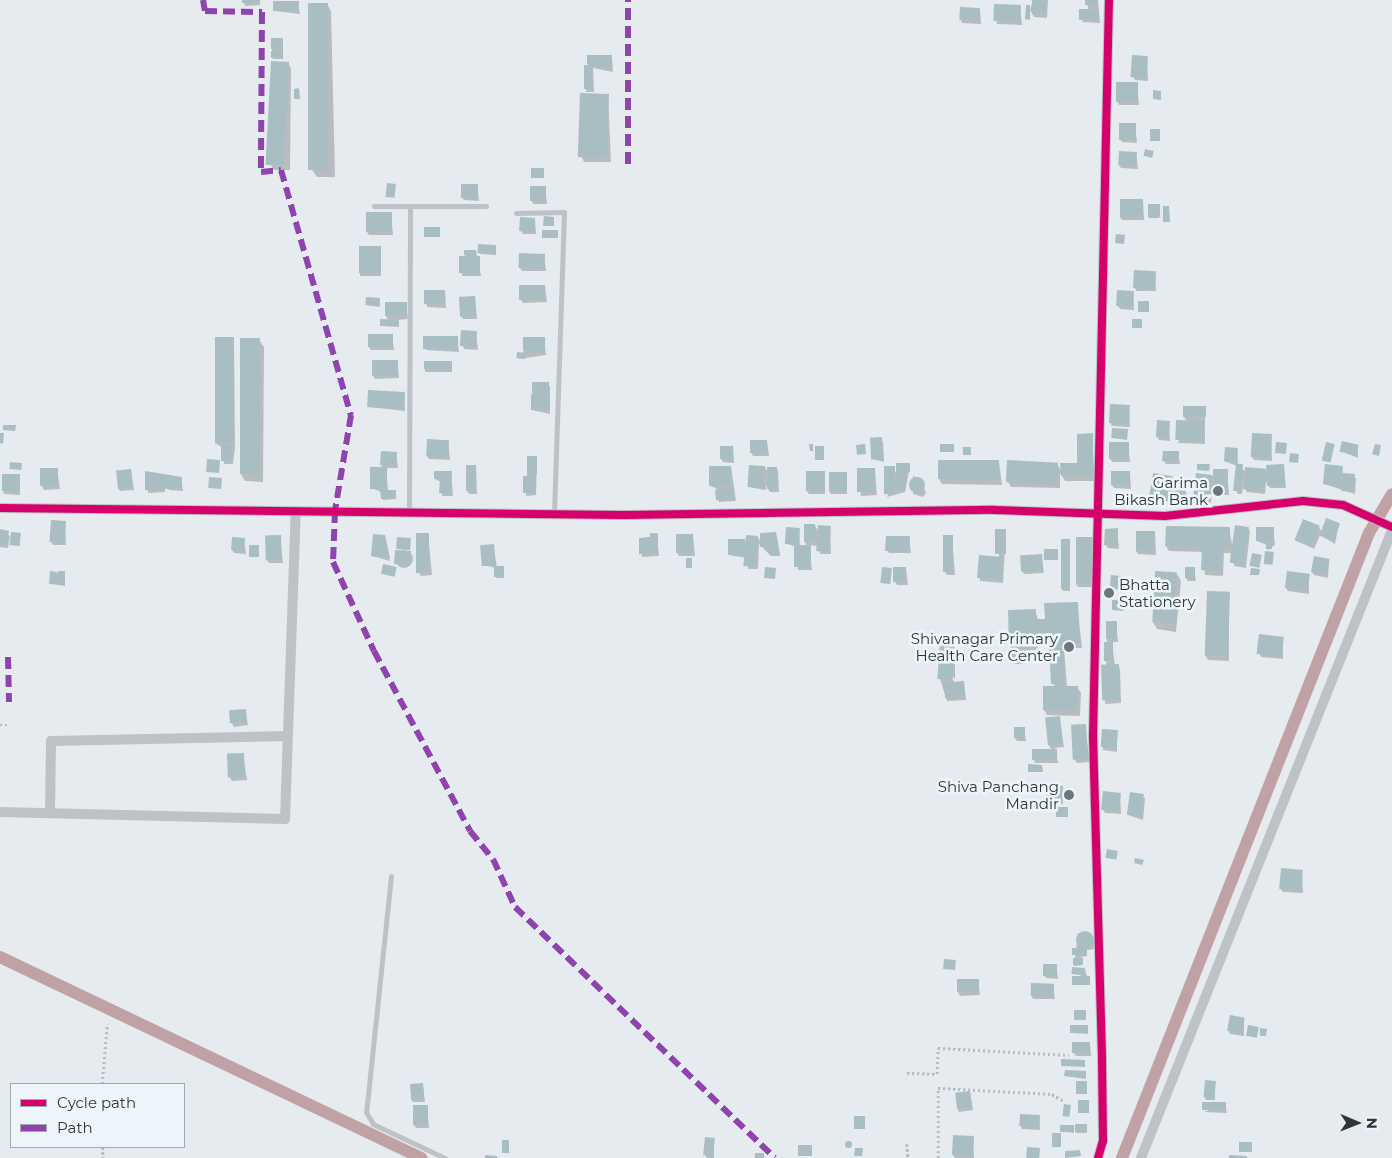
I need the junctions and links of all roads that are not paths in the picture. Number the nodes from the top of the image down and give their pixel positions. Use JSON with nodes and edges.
{"nodes":[{"id":1,"x":1109,"y":0,"type":"edge"},
{"id":2,"x":374,"y":206,"type":"dead end"},
{"id":3,"x":410,"y":206,"type":"junction"},
{"id":4,"x":486,"y":206,"type":"dead end"},
{"id":5,"x":516,"y":213,"type":"dead end"},
{"id":6,"x":0,"y":508,"type":"edge"},
{"id":7,"x":296,"y":511,"type":"junction"},
{"id":8,"x":554,"y":511,"type":"junction"},
{"id":9,"x":409,"y":512,"type":"junction"},
{"id":10,"x":1101,"y":514,"type":"junction"},
{"id":11,"x":1389,"y":527,"type":"edge"},
{"id":12,"x":288,"y":736,"type":"junction"},
{"id":13,"x":0,"y":812,"type":"edge"},
{"id":14,"x":50,"y":813,"type":"junction"},
{"id":15,"x":391,"y":876,"type":"dead end"},
{"id":16,"x":445,"y":1158,"type":"edge"},
{"id":17,"x":1098,"y":1158,"type":"edge"},
{"id":18,"x":1141,"y":1158,"type":"edge"}],
"edges":[{"from":1,"to":10,"type":"street"},
{"from":2,"to":3,"type":"lane"},
{"from":3,"to":4,"type":"lane"},
{"from":3,"to":9,"type":"lane"},
{"from":5,"to":8,"type":"lane"},
{"from":6,"to":7,"type":"street"},
{"from":7,"to":9,"type":"street"},
{"from":7,"to":12,"type":"street"},
{"from":8,"to":9,"type":"street"},
{"from":8,"to":10,"type":"street"},
{"from":10,"to":11,"type":"street"},
{"from":10,"to":17,"type":"street"},
{"from":11,"to":18,"type":"street"},
{"from":12,"to":14,"type":"street"},
{"from":12,"to":14,"type":"street"},
{"from":13,"to":14,"type":"street"},
{"from":15,"to":16,"type":"lane"}]}
